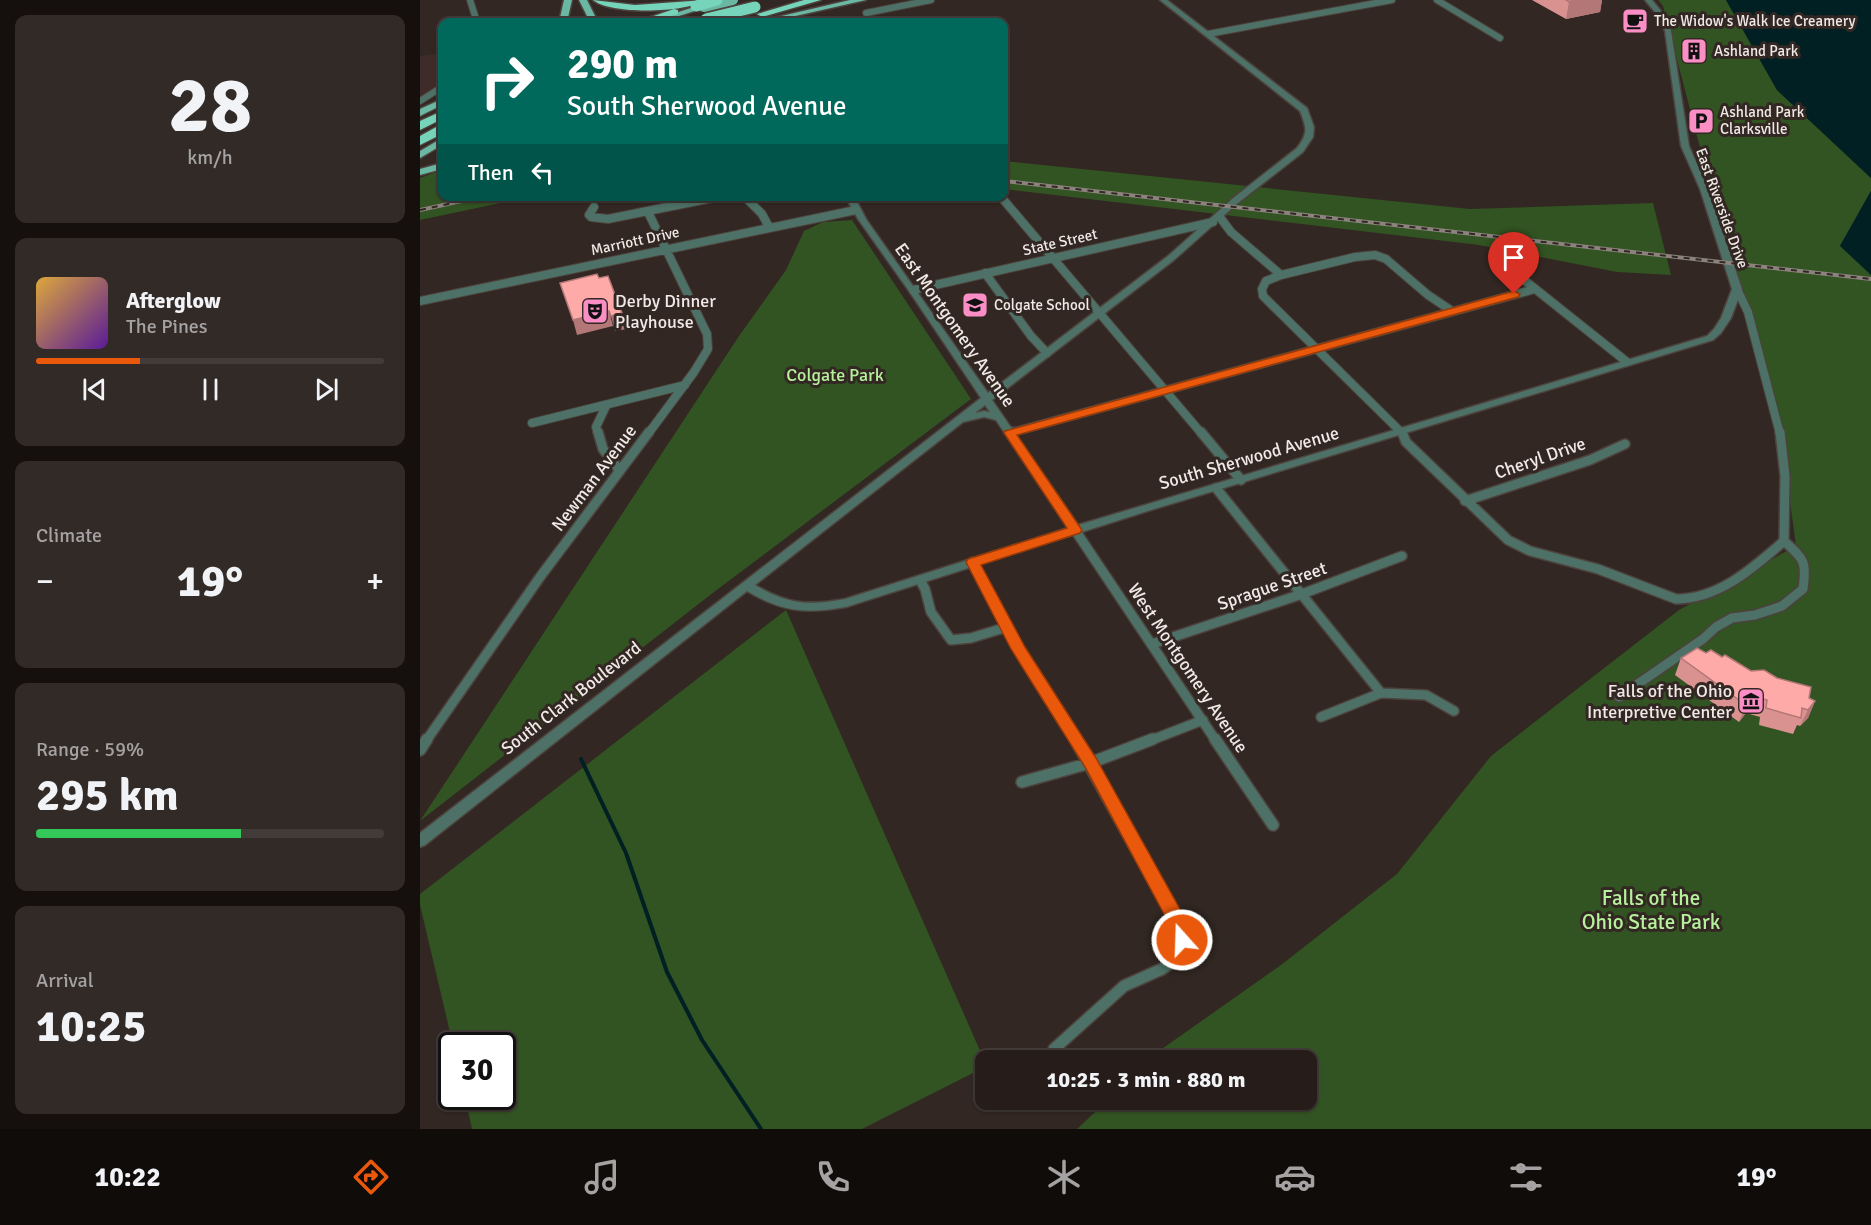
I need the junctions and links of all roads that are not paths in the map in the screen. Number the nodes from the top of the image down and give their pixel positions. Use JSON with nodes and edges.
{"nodes":[{"id":1,"x":470,"y":0,"type":"edge"},
{"id":2,"x":568,"y":0,"type":"edge"},
{"id":3,"x":574,"y":0,"type":"edge"},
{"id":4,"x":583,"y":0,"type":"edge"},
{"id":5,"x":598,"y":0,"type":"edge"},
{"id":6,"x":719,"y":0,"type":"edge"},
{"id":7,"x":734,"y":0,"type":"edge"},
{"id":8,"x":780,"y":0,"type":"edge"},
{"id":9,"x":816,"y":0,"type":"edge"},
{"id":10,"x":861,"y":0,"type":"edge"},
{"id":11,"x":873,"y":0,"type":"edge"},
{"id":12,"x":931,"y":0,"type":"edge"},
{"id":13,"x":1164,"y":0,"type":"edge"},
{"id":14,"x":1392,"y":0,"type":"edge"},
{"id":15,"x":1437,"y":0,"type":"edge"},
{"id":16,"x":1648,"y":0,"type":"edge"},
{"id":17,"x":701,"y":7,"type":"edge"},
{"id":18,"x":805,"y":12,"type":"junction"},
{"id":19,"x":866,"y":13,"type":"dead end"},
{"id":20,"x":761,"y":16,"type":"edge"},
{"id":21,"x":476,"y":18,"type":"edge"},
{"id":22,"x":563,"y":18,"type":"edge"},
{"id":23,"x":582,"y":18,"type":"edge"},
{"id":24,"x":592,"y":18,"type":"edge"},
{"id":25,"x":657,"y":18,"type":"edge"},
{"id":26,"x":665,"y":18,"type":"edge"},
{"id":27,"x":672,"y":18,"type":"edge"},
{"id":28,"x":732,"y":18,"type":"edge"},
{"id":29,"x":1208,"y":34,"type":"junction"},
{"id":30,"x":1500,"y":38,"type":"dead end"},
{"id":31,"x":438,"y":90,"type":"edge"},
{"id":32,"x":420,"y":101,"type":"edge"},
{"id":33,"x":438,"y":104,"type":"edge"},
{"id":34,"x":420,"y":112,"type":"edge"},
{"id":35,"x":438,"y":117,"type":"edge"},
{"id":36,"x":420,"y":126,"type":"edge"},
{"id":37,"x":438,"y":131,"type":"edge"},
{"id":38,"x":420,"y":141,"type":"edge"},
{"id":39,"x":438,"y":144,"type":"edge"},
{"id":40,"x":420,"y":155,"type":"edge"},
{"id":41,"x":438,"y":167,"type":"edge"},
{"id":42,"x":420,"y":172,"type":"edge"},
{"id":43,"x":699,"y":201,"type":"edge"},
{"id":44,"x":749,"y":201,"type":"edge"},
{"id":45,"x":852,"y":201,"type":"edge"},
{"id":46,"x":1005,"y":201,"type":"edge"},
{"id":47,"x":594,"y":207,"type":"dead end"},
{"id":48,"x":856,"y":210,"type":"junction"},
{"id":49,"x":648,"y":212,"type":"junction"},
{"id":50,"x":1216,"y":219,"type":"junction"},
{"id":51,"x":769,"y":227,"type":"junction"},
{"id":52,"x":667,"y":249,"type":"junction"},
{"id":53,"x":1054,"y":257,"type":"junction"},
{"id":54,"x":985,"y":273,"type":"junction"},
{"id":55,"x":1281,"y":275,"type":"junction"},
{"id":56,"x":1524,"y":280,"type":"dead end"},
{"id":57,"x":1535,"y":289,"type":"junction"},
{"id":58,"x":1737,"y":289,"type":"junction"},
{"id":59,"x":913,"y":290,"type":"junction"},
{"id":60,"x":420,"y":301,"type":"edge"},
{"id":61,"x":1452,"y":311,"type":"junction"},
{"id":62,"x":1101,"y":313,"type":"junction"},
{"id":63,"x":1319,"y":349,"type":"junction"},
{"id":64,"x":1047,"y":353,"type":"junction"},
{"id":65,"x":1627,"y":362,"type":"junction"},
{"id":66,"x":685,"y":385,"type":"junction"},
{"id":67,"x":1165,"y":391,"type":"junction"},
{"id":68,"x":986,"y":398,"type":"junction"},
{"id":69,"x":606,"y":406,"type":"junction"},
{"id":70,"x":999,"y":418,"type":"junction"},
{"id":71,"x":957,"y":421,"type":"junction"},
{"id":72,"x":532,"y":423,"type":"dead end"},
{"id":73,"x":1402,"y":432,"type":"junction"},
{"id":74,"x":1010,"y":433,"type":"junction"},
{"id":75,"x":1625,"y":444,"type":"dead end"},
{"id":76,"x":620,"y":471,"type":"junction"},
{"id":77,"x":1241,"y":480,"type":"junction"},
{"id":78,"x":1216,"y":488,"type":"junction"},
{"id":79,"x":1465,"y":501,"type":"junction"},
{"id":80,"x":1075,"y":530,"type":"junction"},
{"id":81,"x":1784,"y":541,"type":"junction"},
{"id":82,"x":1402,"y":556,"type":"dead end"},
{"id":83,"x":973,"y":562,"type":"junction"},
{"id":84,"x":920,"y":580,"type":"junction"},
{"id":85,"x":746,"y":585,"type":"junction"},
{"id":86,"x":1302,"y":594,"type":"junction"},
{"id":87,"x":1007,"y":627,"type":"junction"},
{"id":88,"x":1152,"y":644,"type":"junction"},
{"id":89,"x":1381,"y":693,"type":"junction"},
{"id":90,"x":1619,"y":697,"type":"dead end"},
{"id":91,"x":1454,"y":711,"type":"dead end"},
{"id":92,"x":1321,"y":717,"type":"dead end"},
{"id":93,"x":1203,"y":720,"type":"junction"},
{"id":94,"x":420,"y":750,"type":"edge"},
{"id":95,"x":1090,"y":763,"type":"junction"},
{"id":96,"x":1022,"y":782,"type":"dead end"},
{"id":97,"x":1274,"y":825,"type":"dead end"},
{"id":98,"x":420,"y":841,"type":"edge"},
{"id":99,"x":1054,"y":1049,"type":"dead end"}],
"edges":[{"from":1,"to":21,"type":"street"},
{"from":2,"to":22,"type":"main road"},
{"from":3,"to":23,"type":"main road"},
{"from":4,"to":24,"type":"main road"},
{"from":5,"to":17,"type":"highway"},
{"from":6,"to":17,"type":"highway","bridge":true},
{"from":6,"to":28,"type":"street"},
{"from":7,"to":17,"type":"highway","bridge":true},
{"from":8,"to":20,"type":"highway"},
{"from":9,"to":20,"type":"highway"},
{"from":10,"to":18,"type":"main road"},
{"from":11,"to":18,"type":"main road"},
{"from":12,"to":19,"type":"street"},
{"from":13,"to":29,"type":"street","name":"South Clark Boulevard"},
{"from":14,"to":29,"type":"street"},
{"from":15,"to":30,"type":"street"},
{"from":16,"to":58,"type":"street","name":"East Riverside Drive"},
{"from":17,"to":20,"type":"highway","bridge":true},
{"from":17,"to":25,"type":"highway"},
{"from":17,"to":26,"type":"main road"},
{"from":17,"to":27,"type":"highway"},
{"from":18,"to":20,"type":"main road"},
{"from":29,"to":50,"type":"street","name":"South Clark Boulevard"},
{"from":31,"to":32,"type":"street"},
{"from":33,"to":34,"type":"main road"},
{"from":35,"to":36,"type":"highway"},
{"from":37,"to":38,"type":"highway"},
{"from":39,"to":40,"type":"main road"},
{"from":41,"to":42,"type":"main road"},
{"from":43,"to":49,"type":"street"},
{"from":44,"to":51,"type":"street"},
{"from":45,"to":48,"type":"street","name":"East Montgomery Avenue"},
{"from":46,"to":53,"type":"street"},
{"from":47,"to":49,"type":"street"},
{"from":48,"to":51,"type":"street","name":"Marriott Drive"},
{"from":48,"to":59,"type":"street","name":"East Montgomery Avenue"},
{"from":49,"to":52,"type":"street","name":"Newman Avenue"},
{"from":50,"to":53,"type":"street","name":"State Street"},
{"from":50,"to":55,"type":"street"},
{"from":50,"to":62,"type":"street","name":"South Clark Boulevard"},
{"from":51,"to":52,"type":"street","name":"Marriott Drive"},
{"from":52,"to":60,"type":"street","name":"Marriott Drive"},
{"from":52,"to":66,"type":"street","name":"Newman Avenue"},
{"from":53,"to":54,"type":"street","name":"State Street"},
{"from":53,"to":62,"type":"street"},
{"from":54,"to":59,"type":"street","name":"State Street"},
{"from":54,"to":64,"type":"street"},
{"from":55,"to":61,"type":"street"},
{"from":55,"to":63,"type":"street"},
{"from":56,"to":57,"type":"street"},
{"from":57,"to":61,"type":"street"},
{"from":57,"to":65,"type":"street"},
{"from":58,"to":65,"type":"street","name":"South Sherwood Avenue"},
{"from":58,"to":81,"type":"street"},
{"from":59,"to":68,"type":"street","name":"East Montgomery Avenue"},
{"from":61,"to":63,"type":"street"},
{"from":62,"to":64,"type":"street","name":"South Clark Boulevard"},
{"from":62,"to":67,"type":"street"},
{"from":63,"to":67,"type":"street"},
{"from":63,"to":73,"type":"street"},
{"from":64,"to":68,"type":"street","name":"South Clark Boulevard"},
{"from":65,"to":73,"type":"street","name":"South Sherwood Avenue"},
{"from":66,"to":69,"type":"street"},
{"from":66,"to":76,"type":"street","name":"Newman Avenue"},
{"from":67,"to":74,"type":"street"},
{"from":67,"to":77,"type":"street"},
{"from":68,"to":70,"type":"street","name":"East Montgomery Avenue"},
{"from":68,"to":71,"type":"street","name":"South Clark Boulevard"},
{"from":69,"to":72,"type":"street"},
{"from":69,"to":76,"type":"street"},
{"from":70,"to":71,"type":"street"},
{"from":70,"to":74,"type":"street","name":"East Montgomery Avenue"},
{"from":71,"to":85,"type":"street","name":"South Clark Boulevard"},
{"from":73,"to":77,"type":"street","name":"South Sherwood Avenue"},
{"from":73,"to":79,"type":"street"},
{"from":74,"to":80,"type":"street","name":"East Montgomery Avenue"},
{"from":75,"to":79,"type":"street","name":"Cheryl Drive"},
{"from":76,"to":94,"type":"street","name":"Newman Avenue"},
{"from":77,"to":78,"type":"street","name":"South Sherwood Avenue"},
{"from":78,"to":80,"type":"street","name":"South Sherwood Avenue"},
{"from":78,"to":86,"type":"street"},
{"from":79,"to":81,"type":"street"},
{"from":80,"to":83,"type":"street","name":"South Sherwood Avenue"},
{"from":80,"to":88,"type":"street","name":"West Montgomery Avenue"},
{"from":81,"to":90,"type":"street"},
{"from":82,"to":86,"type":"street","name":"Sprague Street"},
{"from":83,"to":84,"type":"street","name":"South Sherwood Avenue"},
{"from":83,"to":87,"type":"street"},
{"from":84,"to":85,"type":"street","name":"South Sherwood Avenue"},
{"from":84,"to":87,"type":"street"},
{"from":85,"to":98,"type":"street","name":"South Clark Boulevard"},
{"from":86,"to":88,"type":"street","name":"Sprague Street"},
{"from":86,"to":89,"type":"street"},
{"from":87,"to":95,"type":"street"},
{"from":88,"to":93,"type":"street","name":"West Montgomery Avenue"},
{"from":89,"to":91,"type":"street"},
{"from":89,"to":92,"type":"street"},
{"from":93,"to":95,"type":"street"},
{"from":93,"to":97,"type":"street","name":"West Montgomery Avenue"},
{"from":95,"to":96,"type":"street"},
{"from":95,"to":99,"type":"street"}]}
